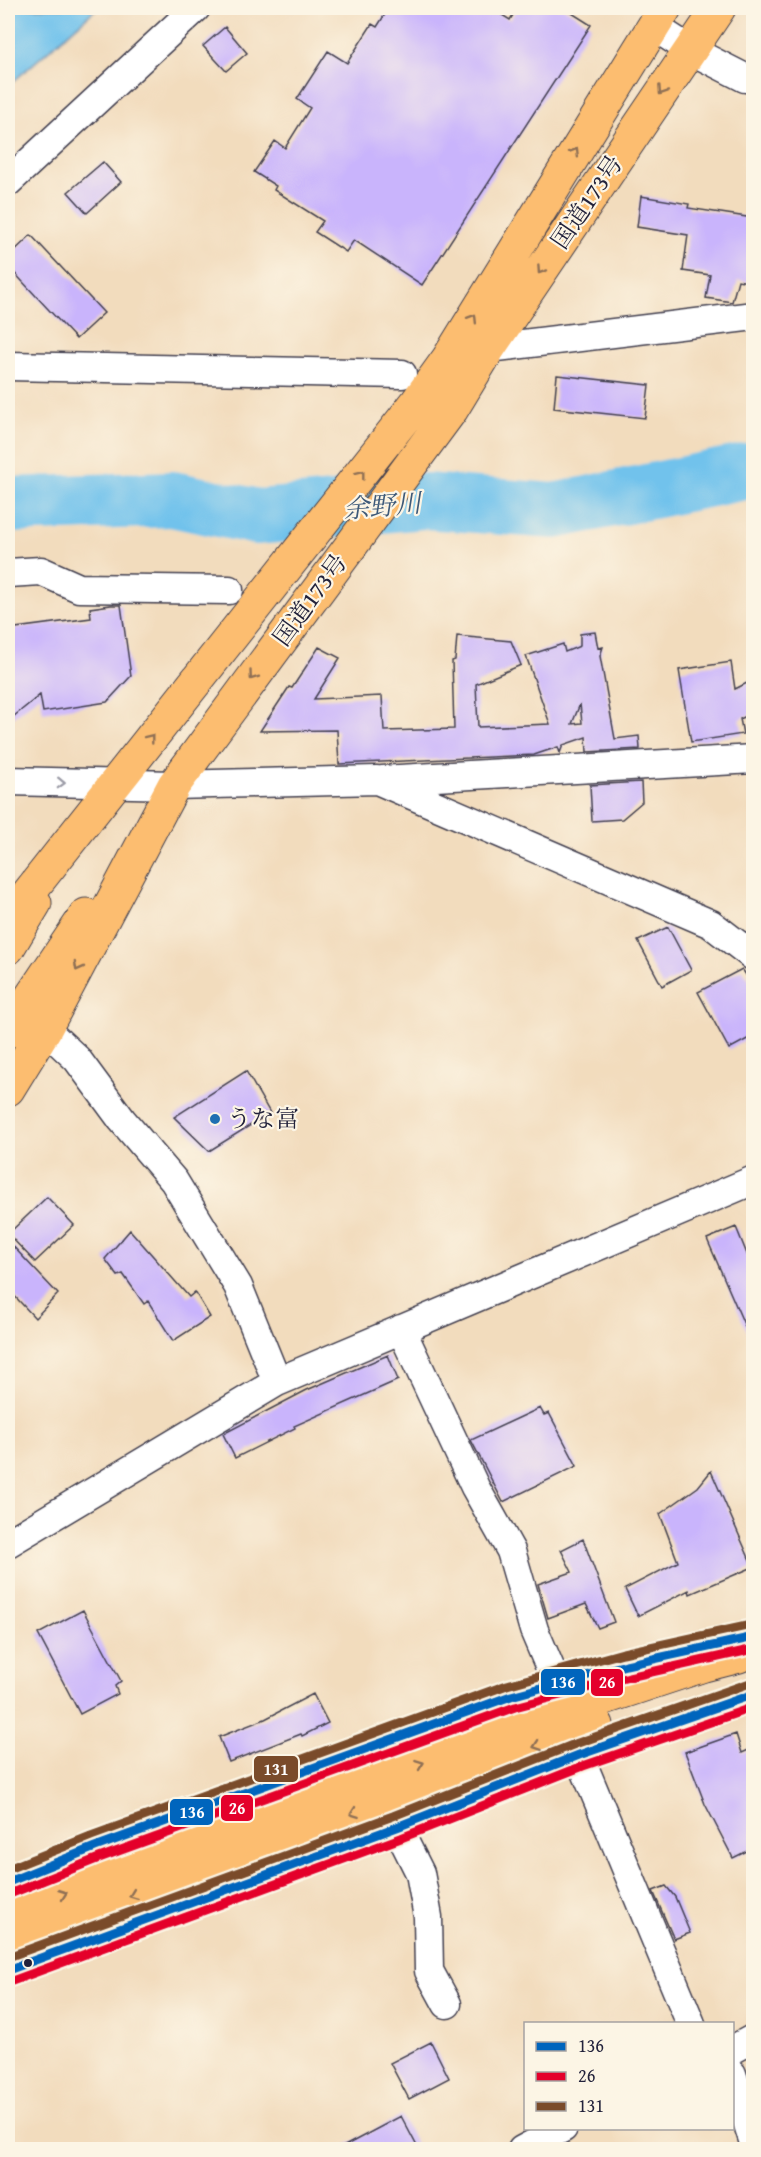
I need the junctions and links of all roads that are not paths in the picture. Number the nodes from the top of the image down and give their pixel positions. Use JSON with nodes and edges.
{"nodes":[{"id":1,"x":196,"y":8,"type":"edge"},
{"id":2,"x":718,"y":8,"type":"edge"},
{"id":3,"x":659,"y":17,"type":"edge"},
{"id":4,"x":690,"y":50,"type":"junction"},
{"id":5,"x":753,"y":77,"type":"edge"},
{"id":6,"x":8,"y":182,"type":"edge"},
{"id":7,"x":753,"y":316,"type":"edge"},
{"id":8,"x":489,"y":348,"type":"junction"},
{"id":9,"x":448,"y":359,"type":"junction"},
{"id":10,"x":8,"y":366,"type":"edge"},
{"id":11,"x":402,"y":374,"type":"dead end"},
{"id":12,"x":8,"y":573,"type":"edge"},
{"id":13,"x":229,"y":590,"type":"dead end"},
{"id":14,"x":753,"y":759,"type":"edge"},
{"id":15,"x":377,"y":780,"type":"junction"},
{"id":16,"x":8,"y":781,"type":"edge"},
{"id":17,"x":114,"y":785,"type":"junction"},
{"id":18,"x":174,"y":785,"type":"junction"},
{"id":19,"x":87,"y":818,"type":"junction"},
{"id":20,"x":156,"y":819,"type":"junction"},
{"id":21,"x":8,"y":919,"type":"edge"},
{"id":22,"x":8,"y":948,"type":"edge"},
{"id":23,"x":753,"y":957,"type":"edge"},
{"id":24,"x":45,"y":1029,"type":"junction"},
{"id":25,"x":8,"y":1031,"type":"edge"},
{"id":26,"x":8,"y":1089,"type":"edge"},
{"id":27,"x":753,"y":1180,"type":"edge"},
{"id":28,"x":401,"y":1329,"type":"junction"},
{"id":29,"x":278,"y":1382,"type":"junction"},
{"id":30,"x":8,"y":1543,"type":"edge"},
{"id":31,"x":753,"y":1637,"type":"edge"},
{"id":32,"x":753,"y":1648,"type":"edge"},
{"id":33,"x":753,"y":1681,"type":"edge"},
{"id":34,"x":556,"y":1684,"type":"junction"},
{"id":35,"x":753,"y":1694,"type":"edge"},
{"id":36,"x":579,"y":1755,"type":"junction"},
{"id":37,"x":397,"y":1827,"type":"junction"},
{"id":38,"x":8,"y":1882,"type":"edge"},
{"id":39,"x":8,"y":1913,"type":"edge"},
{"id":40,"x":8,"y":1943,"type":"edge"},
{"id":41,"x":8,"y":1970,"type":"edge"},
{"id":42,"x":447,"y":2004,"type":"dead end"},
{"id":43,"x":690,"y":2022,"type":"edge"},
{"id":44,"x":753,"y":2038,"type":"edge"},
{"id":45,"x":734,"y":2049,"type":"edge"},
{"id":46,"x":734,"y":2081,"type":"edge"},
{"id":47,"x":559,"y":2130,"type":"edge"},
{"id":48,"x":753,"y":2143,"type":"edge"},
{"id":49,"x":522,"y":2150,"type":"edge"}],
"edges":[{"from":1,"to":6,"type":"street"},
{"from":2,"to":4,"type":"highway","name":"国道173号"},
{"from":3,"to":4,"type":"street"},
{"from":9,"to":3,"type":"highway","name":"国道173号","one_way":true},
{"from":4,"to":5,"type":"street"},
{"from":4,"to":8,"type":"highway","name":"国道173号","one_way":true},
{"from":7,"to":8,"type":"street"},
{"from":8,"to":9,"type":"street"},
{"from":8,"to":18,"type":"highway","name":"国道173号","one_way":true},
{"from":17,"to":9,"type":"highway","name":"国道173号","one_way":true},
{"from":10,"to":11,"type":"street"},
{"from":12,"to":13,"type":"street"},
{"from":14,"to":15,"type":"street"},
{"from":15,"to":18,"type":"street"},
{"from":15,"to":23,"type":"street"},
{"from":16,"to":17,"type":"street","one_way":true},
{"from":17,"to":18,"type":"street"},
{"from":17,"to":19,"type":"highway","name":"国道173号"},
{"from":18,"to":20,"type":"highway","name":"国道173号"},
{"from":19,"to":21,"type":"highway","name":"国道173号"},
{"from":19,"to":22,"type":"highway"},
{"from":20,"to":24,"type":"highway","name":"国道173号","one_way":true},
{"from":20,"to":25,"type":"highway"},
{"from":24,"to":26,"type":"highway","name":"国道173号"},
{"from":24,"to":29,"type":"street"},
{"from":27,"to":28,"type":"street"},
{"from":28,"to":29,"type":"street"},
{"from":28,"to":34,"type":"street"},
{"from":29,"to":30,"type":"street"},
{"from":31,"to":34,"type":"highway"},
{"from":39,"to":32,"type":"highway","one_way":true},
{"from":33,"to":40,"type":"highway","one_way":true},
{"from":34,"to":38,"type":"highway"},
{"from":35,"to":36,"type":"highway"},
{"from":36,"to":37,"type":"highway"},
{"from":36,"to":43,"type":"street"},
{"from":37,"to":41,"type":"highway"},
{"from":37,"to":42,"type":"street"},
{"from":44,"to":45,"type":"street"},
{"from":46,"to":48,"type":"street"},
{"from":47,"to":49,"type":"street"}]}
